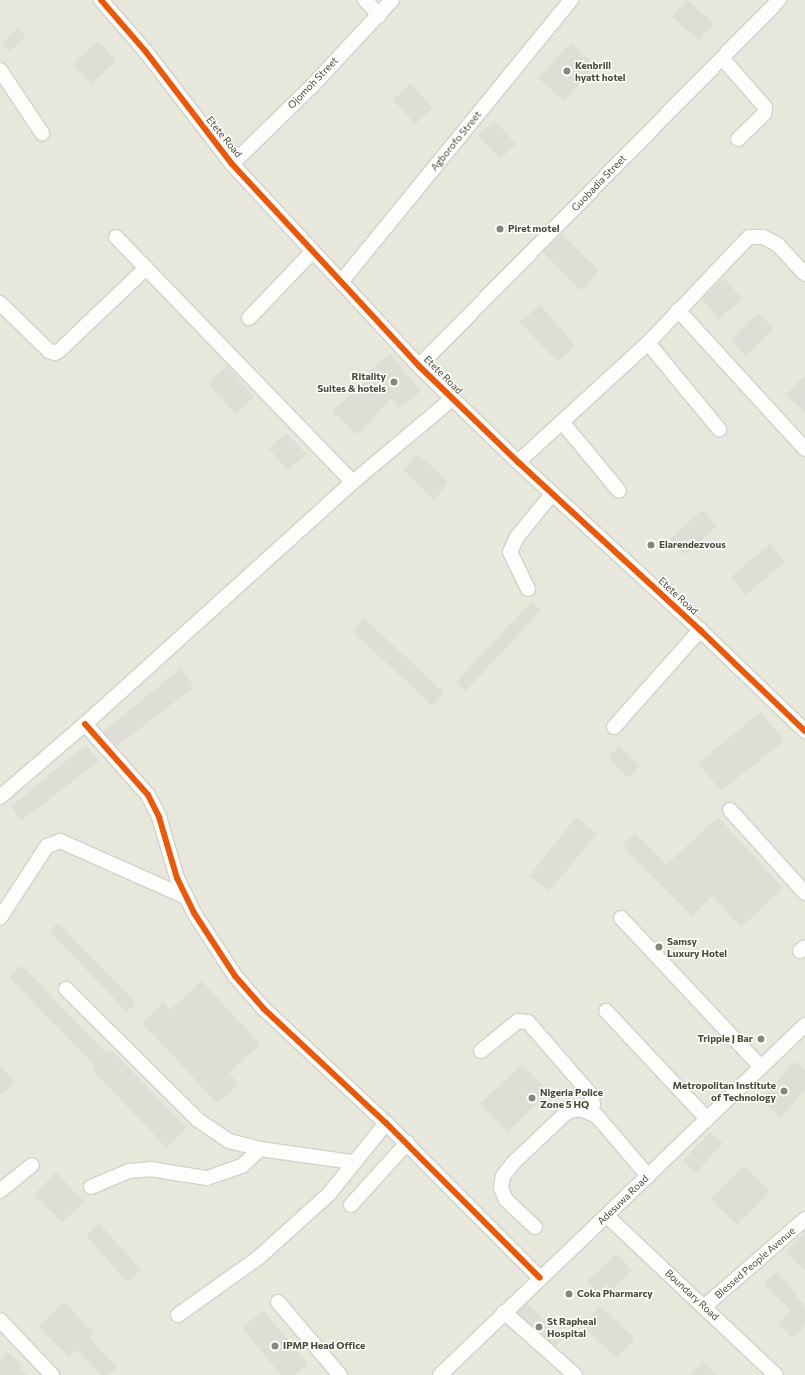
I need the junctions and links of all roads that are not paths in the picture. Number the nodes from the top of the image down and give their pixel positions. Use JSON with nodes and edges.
{"nodes":[{"id":1,"x":101,"y":0,"type":"edge"},
{"id":2,"x":365,"y":0,"type":"edge"},
{"id":3,"x":392,"y":0,"type":"edge"},
{"id":4,"x":571,"y":0,"type":"edge"},
{"id":5,"x":779,"y":0,"type":"edge"},
{"id":6,"x":379,"y":15,"type":"junction"},
{"id":7,"x":722,"y":58,"type":"junction"},
{"id":8,"x":0,"y":70,"type":"edge"},
{"id":9,"x":42,"y":133,"type":"dead end"},
{"id":10,"x":738,"y":139,"type":"dead end"},
{"id":11,"x":232,"y":164,"type":"junction"},
{"id":12,"x":116,"y":237,"type":"dead end"},
{"id":13,"x":312,"y":252,"type":"junction"},
{"id":14,"x":146,"y":268,"type":"junction"},
{"id":15,"x":805,"y":274,"type":"edge"},
{"id":16,"x":341,"y":282,"type":"junction"},
{"id":17,"x":0,"y":303,"type":"edge"},
{"id":18,"x":678,"y":310,"type":"junction"},
{"id":19,"x":250,"y":318,"type":"dead end"},
{"id":20,"x":648,"y":343,"type":"junction"},
{"id":21,"x":419,"y":366,"type":"junction"},
{"id":22,"x":452,"y":399,"type":"junction"},
{"id":23,"x":562,"y":422,"type":"junction"},
{"id":24,"x":719,"y":429,"type":"dead end"},
{"id":25,"x":805,"y":449,"type":"edge"},
{"id":26,"x":518,"y":462,"type":"junction"},
{"id":27,"x":353,"y":482,"type":"junction"},
{"id":28,"x":619,"y":491,"type":"dead end"},
{"id":29,"x":552,"y":494,"type":"junction"},
{"id":30,"x":528,"y":589,"type":"dead end"},
{"id":31,"x":700,"y":630,"type":"junction"},
{"id":32,"x":85,"y":724,"type":"junction"},
{"id":33,"x":614,"y":727,"type":"dead end"},
{"id":34,"x":805,"y":729,"type":"edge"},
{"id":35,"x":0,"y":798,"type":"edge"},
{"id":36,"x":730,"y":810,"type":"dead end"},
{"id":37,"x":805,"y":893,"type":"edge"},
{"id":38,"x":186,"y":896,"type":"junction"},
{"id":39,"x":0,"y":918,"type":"edge"},
{"id":40,"x":621,"y":918,"type":"dead end"},
{"id":41,"x":66,"y":989,"type":"dead end"},
{"id":42,"x":606,"y":1011,"type":"dead end"},
{"id":43,"x":805,"y":1025,"type":"edge"},
{"id":44,"x":481,"y":1051,"type":"dead end"},
{"id":45,"x":762,"y":1067,"type":"junction"},
{"id":46,"x":590,"y":1112,"type":"junction"},
{"id":47,"x":707,"y":1119,"type":"junction"},
{"id":48,"x":386,"y":1123,"type":"junction"},
{"id":49,"x":408,"y":1143,"type":"junction"},
{"id":50,"x":260,"y":1149,"type":"junction"},
{"id":51,"x":353,"y":1162,"type":"junction"},
{"id":52,"x":32,"y":1165,"type":"dead end"},
{"id":53,"x":648,"y":1176,"type":"junction"},
{"id":54,"x":91,"y":1187,"type":"dead end"},
{"id":55,"x":0,"y":1191,"type":"edge"},
{"id":56,"x":351,"y":1206,"type":"dead end"},
{"id":57,"x":607,"y":1216,"type":"junction"},
{"id":58,"x":805,"y":1219,"type":"edge"},
{"id":59,"x":535,"y":1227,"type":"dead end"},
{"id":60,"x":540,"y":1278,"type":"junction"},
{"id":61,"x":278,"y":1302,"type":"dead end"},
{"id":62,"x":704,"y":1307,"type":"junction"},
{"id":63,"x":504,"y":1312,"type":"junction"},
{"id":64,"x":178,"y":1315,"type":"dead end"},
{"id":65,"x":0,"y":1320,"type":"edge"},
{"id":66,"x":52,"y":1375,"type":"edge"},
{"id":67,"x":340,"y":1375,"type":"edge"},
{"id":68,"x":440,"y":1375,"type":"edge"},
{"id":69,"x":575,"y":1375,"type":"edge"},
{"id":70,"x":776,"y":1375,"type":"edge"}],
"edges":[{"from":1,"to":11,"type":"street","name":"Etete Road"},
{"from":2,"to":6,"type":"street"},
{"from":3,"to":6,"type":"street","name":"Ojomoh Street"},
{"from":4,"to":16,"type":"street","name":"Agborofo Street"},
{"from":5,"to":7,"type":"street","name":"Guobadia Street"},
{"from":6,"to":11,"type":"street","name":"Ojomoh Street"},
{"from":7,"to":10,"type":"street"},
{"from":7,"to":21,"type":"street","name":"Guobadia Street"},
{"from":8,"to":9,"type":"street"},
{"from":11,"to":13,"type":"street","name":"Etete Road"},
{"from":12,"to":14,"type":"street"},
{"from":13,"to":16,"type":"street","name":"Etete Road"},
{"from":13,"to":19,"type":"street"},
{"from":14,"to":17,"type":"street"},
{"from":14,"to":27,"type":"street"},
{"from":15,"to":18,"type":"street"},
{"from":16,"to":21,"type":"street","name":"Etete Road"},
{"from":18,"to":20,"type":"street"},
{"from":18,"to":25,"type":"street"},
{"from":20,"to":23,"type":"street"},
{"from":20,"to":24,"type":"street"},
{"from":21,"to":22,"type":"street","name":"Etete Road"},
{"from":22,"to":26,"type":"street","name":"Etete Road"},
{"from":22,"to":27,"type":"street"},
{"from":23,"to":26,"type":"street"},
{"from":23,"to":28,"type":"street"},
{"from":26,"to":29,"type":"street","name":"Etete Road"},
{"from":27,"to":32,"type":"street"},
{"from":29,"to":30,"type":"street"},
{"from":29,"to":31,"type":"street","name":"Etete Road"},
{"from":31,"to":33,"type":"street"},
{"from":31,"to":34,"type":"street","name":"Etete Road"},
{"from":32,"to":35,"type":"street"},
{"from":32,"to":38,"type":"street"},
{"from":36,"to":37,"type":"street"},
{"from":38,"to":39,"type":"street"},
{"from":38,"to":48,"type":"street"},
{"from":40,"to":45,"type":"street"},
{"from":41,"to":50,"type":"street"},
{"from":42,"to":47,"type":"street"},
{"from":43,"to":45,"type":"street","name":"Adesuwa Road"},
{"from":44,"to":46,"type":"street"},
{"from":45,"to":47,"type":"street","name":"Adesuwa Road"},
{"from":46,"to":53,"type":"street"},
{"from":46,"to":59,"type":"street"},
{"from":47,"to":53,"type":"street","name":"Adesuwa Road"},
{"from":48,"to":49,"type":"street"},
{"from":48,"to":51,"type":"street"},
{"from":49,"to":56,"type":"street"},
{"from":49,"to":60,"type":"street"},
{"from":50,"to":51,"type":"street"},
{"from":50,"to":54,"type":"street"},
{"from":51,"to":64,"type":"street"},
{"from":52,"to":55,"type":"street"},
{"from":53,"to":57,"type":"street","name":"Adesuwa Road"},
{"from":57,"to":60,"type":"street","name":"Adesuwa Road"},
{"from":57,"to":62,"type":"street","name":"Boundary Road"},
{"from":58,"to":62,"type":"street","name":"Blessed People Avenue"},
{"from":60,"to":63,"type":"street","name":"Adesuwa Road"},
{"from":61,"to":67,"type":"street"},
{"from":62,"to":70,"type":"street","name":"Boundary Road"},
{"from":63,"to":68,"type":"street","name":"Adesuwa Road"},
{"from":63,"to":69,"type":"street"},
{"from":65,"to":66,"type":"street"}]}
